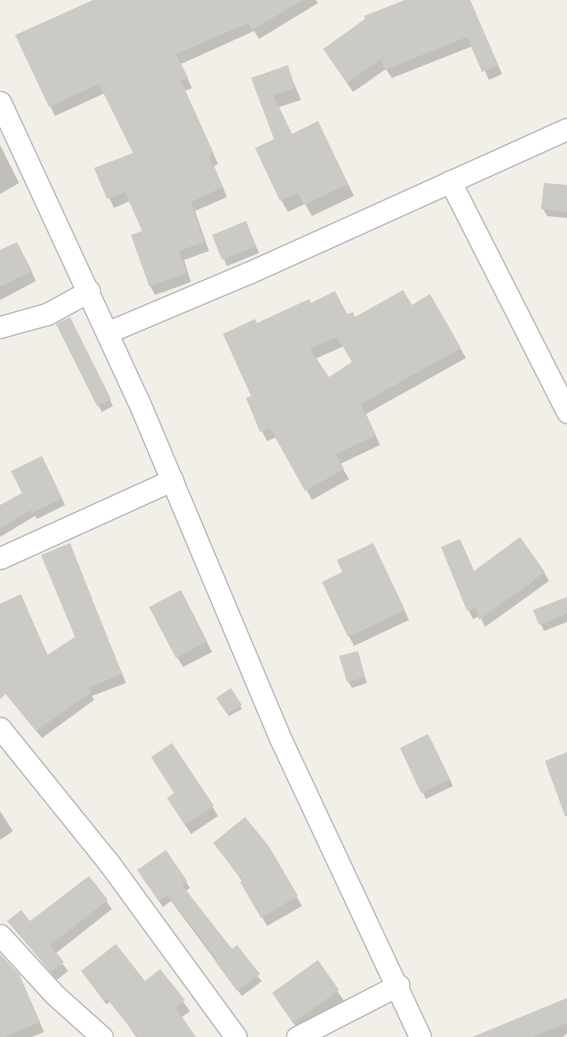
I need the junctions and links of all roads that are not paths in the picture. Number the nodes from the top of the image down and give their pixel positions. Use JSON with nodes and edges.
{"nodes":[{"id":1,"x":0,"y":102,"type":"edge"},
{"id":2,"x":567,"y":129,"type":"edge"},
{"id":3,"x":450,"y":182,"type":"junction"},
{"id":4,"x":89,"y":291,"type":"junction"},
{"id":5,"x":0,"y":327,"type":"edge"},
{"id":6,"x":108,"y":332,"type":"junction"},
{"id":7,"x":567,"y":412,"type":"edge"},
{"id":8,"x":172,"y":480,"type":"junction"},
{"id":9,"x":0,"y":558,"type":"edge"},
{"id":10,"x":0,"y":728,"type":"edge"},
{"id":11,"x":0,"y":935,"type":"edge"},
{"id":12,"x":398,"y":985,"type":"junction"},
{"id":13,"x":102,"y":1037,"type":"edge"},
{"id":14,"x":236,"y":1037,"type":"edge"},
{"id":15,"x":297,"y":1037,"type":"edge"},
{"id":16,"x":420,"y":1037,"type":"edge"}],
"edges":[{"from":1,"to":4,"type":"street"},
{"from":2,"to":3,"type":"street"},
{"from":3,"to":6,"type":"street"},
{"from":3,"to":7,"type":"street"},
{"from":4,"to":5,"type":"street"},
{"from":4,"to":6,"type":"street"},
{"from":6,"to":8,"type":"street"},
{"from":8,"to":9,"type":"street"},
{"from":8,"to":12,"type":"street"},
{"from":10,"to":14,"type":"street"},
{"from":11,"to":13,"type":"street"},
{"from":12,"to":15,"type":"street"},
{"from":12,"to":16,"type":"street"}]}
